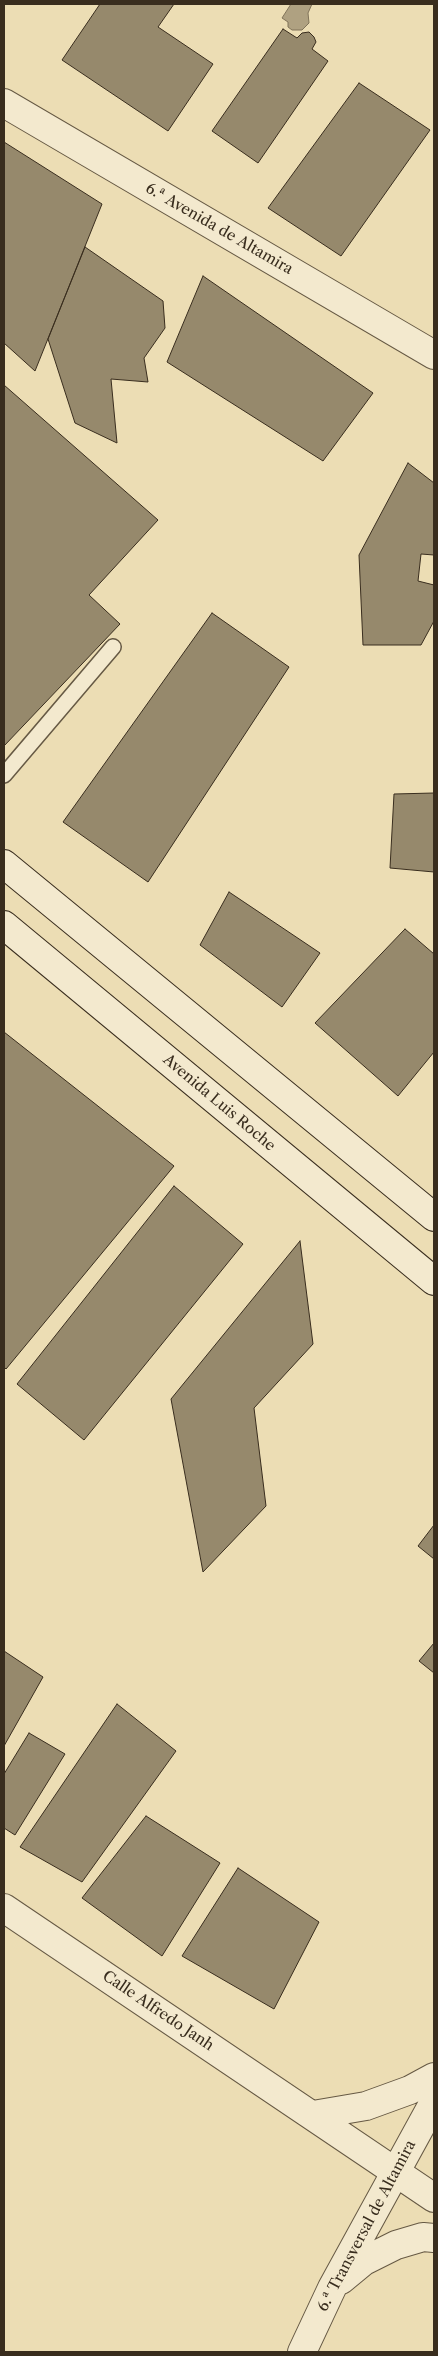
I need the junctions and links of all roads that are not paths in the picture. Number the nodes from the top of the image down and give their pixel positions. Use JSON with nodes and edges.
{"nodes":[{"id":1,"x":4,"y":103,"type":"edge"},
{"id":2,"x":434,"y":355,"type":"edge"},
{"id":3,"x":112,"y":647,"type":"dead end"},
{"id":4,"x":4,"y":775,"type":"edge"},
{"id":5,"x":4,"y":864,"type":"edge"},
{"id":6,"x":4,"y":925,"type":"edge"},
{"id":7,"x":434,"y":1217,"type":"edge"},
{"id":8,"x":434,"y":1281,"type":"edge"},
{"id":9,"x":4,"y":1908,"type":"edge"},
{"id":10,"x":434,"y":2077,"type":"edge"},
{"id":11,"x":434,"y":2102,"type":"edge"},
{"id":12,"x":313,"y":2115,"type":"junction"},
{"id":13,"x":396,"y":2173,"type":"junction"},
{"id":14,"x":434,"y":2198,"type":"edge"},
{"id":15,"x":434,"y":2238,"type":"edge"},
{"id":16,"x":332,"y":2288,"type":"junction"},
{"id":17,"x":302,"y":2352,"type":"edge"}],
"edges":[{"from":1,"to":2,"type":"street","name":"6.ª Avenida de Altamira"},
{"from":3,"to":4,"type":"lane"},
{"from":5,"to":7,"type":"street"},
{"from":6,"to":8,"type":"street","name":"Avenida Luis Roche"},
{"from":9,"to":12,"type":"street","name":"Calle Alfredo Janh"},
{"from":10,"to":12,"type":"street"},
{"from":11,"to":13,"type":"street","name":"6.ª Transversal de Altamira"},
{"from":12,"to":13,"type":"street","name":"Calle Alfredo Janh"},
{"from":13,"to":14,"type":"street","name":"Calle Alfredo Janh"},
{"from":13,"to":16,"type":"street","name":"6.ª Transversal de Altamira"},
{"from":15,"to":16,"type":"street"},
{"from":16,"to":17,"type":"street","name":"6.ª Transversal de Altamira"}]}
